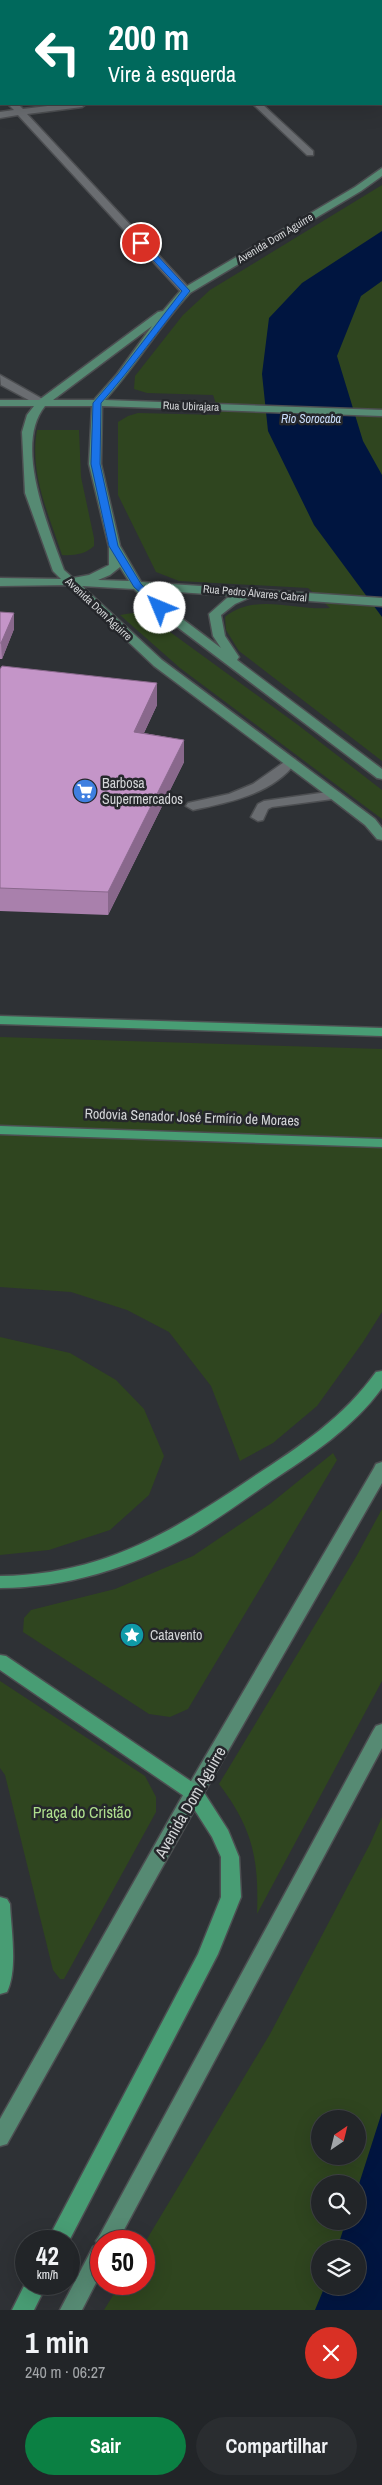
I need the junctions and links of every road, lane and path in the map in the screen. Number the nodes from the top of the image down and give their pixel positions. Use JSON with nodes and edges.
{"nodes":[{"id":1,"x":14,"y":105,"type":"edge"},
{"id":2,"x":74,"y":105,"type":"edge"},
{"id":3,"x":258,"y":105,"type":"edge"},
{"id":4,"x":20,"y":112,"type":"junction"},
{"id":5,"x":0,"y":115,"type":"edge"},
{"id":6,"x":310,"y":153,"type":"dead end"},
{"id":7,"x":382,"y":171,"type":"edge"},
{"id":8,"x":186,"y":291,"type":"junction"},
{"id":9,"x":171,"y":307,"type":"junction"},
{"id":10,"x":0,"y":378,"type":"edge"},
{"id":11,"x":0,"y":403,"type":"edge"},
{"id":12,"x":42,"y":403,"type":"junction"},
{"id":13,"x":97,"y":403,"type":"junction"},
{"id":14,"x":382,"y":413,"type":"edge"},
{"id":15,"x":114,"y":546,"type":"junction"},
{"id":16,"x":0,"y":582,"type":"edge"},
{"id":17,"x":68,"y":582,"type":"junction"},
{"id":18,"x":137,"y":585,"type":"junction"},
{"id":19,"x":248,"y":595,"type":"junction"},
{"id":20,"x":382,"y":602,"type":"edge"},
{"id":21,"x":245,"y":672,"type":"junction"},
{"id":22,"x":290,"y":762,"type":"junction"},
{"id":23,"x":382,"y":775,"type":"edge"},
{"id":24,"x":335,"y":794,"type":"junction"},
{"id":25,"x":193,"y":806,"type":"dead end"},
{"id":26,"x":258,"y":817,"type":"dead end"},
{"id":27,"x":382,"y":836,"type":"edge"},
{"id":28,"x":0,"y":1020,"type":"edge"},
{"id":29,"x":382,"y":1032,"type":"edge"},
{"id":30,"x":0,"y":1130,"type":"edge"},
{"id":31,"x":382,"y":1143,"type":"edge"},
{"id":32,"x":382,"y":1376,"type":"edge"},
{"id":33,"x":382,"y":1468,"type":"edge"},
{"id":34,"x":0,"y":1582,"type":"edge"},
{"id":35,"x":0,"y":1661,"type":"edge"},
{"id":36,"x":382,"y":1731,"type":"edge"},
{"id":37,"x":194,"y":1793,"type":"junction"},
{"id":38,"x":0,"y":1904,"type":"edge"},
{"id":39,"x":0,"y":1986,"type":"edge"},
{"id":40,"x":0,"y":2138,"type":"edge"},
{"id":41,"x":64,"y":2230,"type":"edge"},
{"id":42,"x":113,"y":2230,"type":"edge"},
{"id":43,"x":90,"y":2274,"type":"edge"},
{"id":44,"x":30,"y":2295,"type":"edge"},
{"id":45,"x":23,"y":2310,"type":"edge"},
{"id":46,"x":71,"y":2310,"type":"edge"}],
"edges":[{"from":1,"to":4,"type":"street"},
{"from":2,"to":4,"type":"street"},
{"from":3,"to":6,"type":"street"},
{"from":4,"to":5,"type":"street"},
{"from":4,"to":8,"type":"street"},
{"from":7,"to":8,"type":"main road","name":"Avenida Dom Aguirre"},
{"from":8,"to":9,"type":"main road","name":"Avenida Dom Aguirre"},
{"from":9,"to":12,"type":"main road","name":"Avenida Dom Aguirre"},
{"from":9,"to":13,"type":"main road","name":"Avenida Dom Aguirre"},
{"from":10,"to":12,"type":"street"},
{"from":11,"to":12,"type":"main road","name":"Rua Ubirajara"},
{"from":12,"to":13,"type":"main road","name":"Rua Ubirajara"},
{"from":12,"to":17,"type":"main road","name":"Avenida Dom Aguirre"},
{"from":13,"to":14,"type":"main road","name":"Rua Ubirajara"},
{"from":13,"to":15,"type":"main road"},
{"from":15,"to":17,"type":"main road","name":"Rua Pedro Álvares Cabral"},
{"from":15,"to":18,"type":"main road"},
{"from":16,"to":17,"type":"main road","name":"Rua Pedro Álvares Cabral"},
{"from":17,"to":18,"type":"main road","name":"Rua Pedro Álvares Cabral"},
{"from":17,"to":22,"type":"main road","name":"Avenida Dom Aguirre"},
{"from":18,"to":19,"type":"main road","name":"Rua Pedro Álvares Cabral"},
{"from":18,"to":21,"type":"main road"},
{"from":19,"to":20,"type":"main road","name":"Rua Pedro Álvares Cabral"},
{"from":19,"to":21,"type":"main road"},
{"from":21,"to":23,"type":"main road"},
{"from":22,"to":24,"type":"main road","name":"Avenida Dom Aguirre"},
{"from":22,"to":25,"type":"street"},
{"from":24,"to":26,"type":"street"},
{"from":24,"to":27,"type":"main road","name":"Avenida Dom Aguirre"},
{"from":28,"to":29,"type":"highway"},
{"from":30,"to":31,"type":"highway","name":"Rodovia Senador José Ermírio de Moraes"},
{"from":32,"to":34,"type":"highway"},
{"from":33,"to":37,"type":"main road","name":"Avenida Dom Aguirre"},
{"from":35,"to":37,"type":"highway"},
{"from":36,"to":42,"type":"main road"},
{"from":37,"to":40,"type":"main road","name":"Avenida Dom Aguirre"},
{"from":37,"to":41,"type":"highway"},
{"from":38,"to":39,"type":"highway"},
{"from":43,"to":46,"type":"main road"},
{"from":44,"to":45,"type":"highway"}]}
